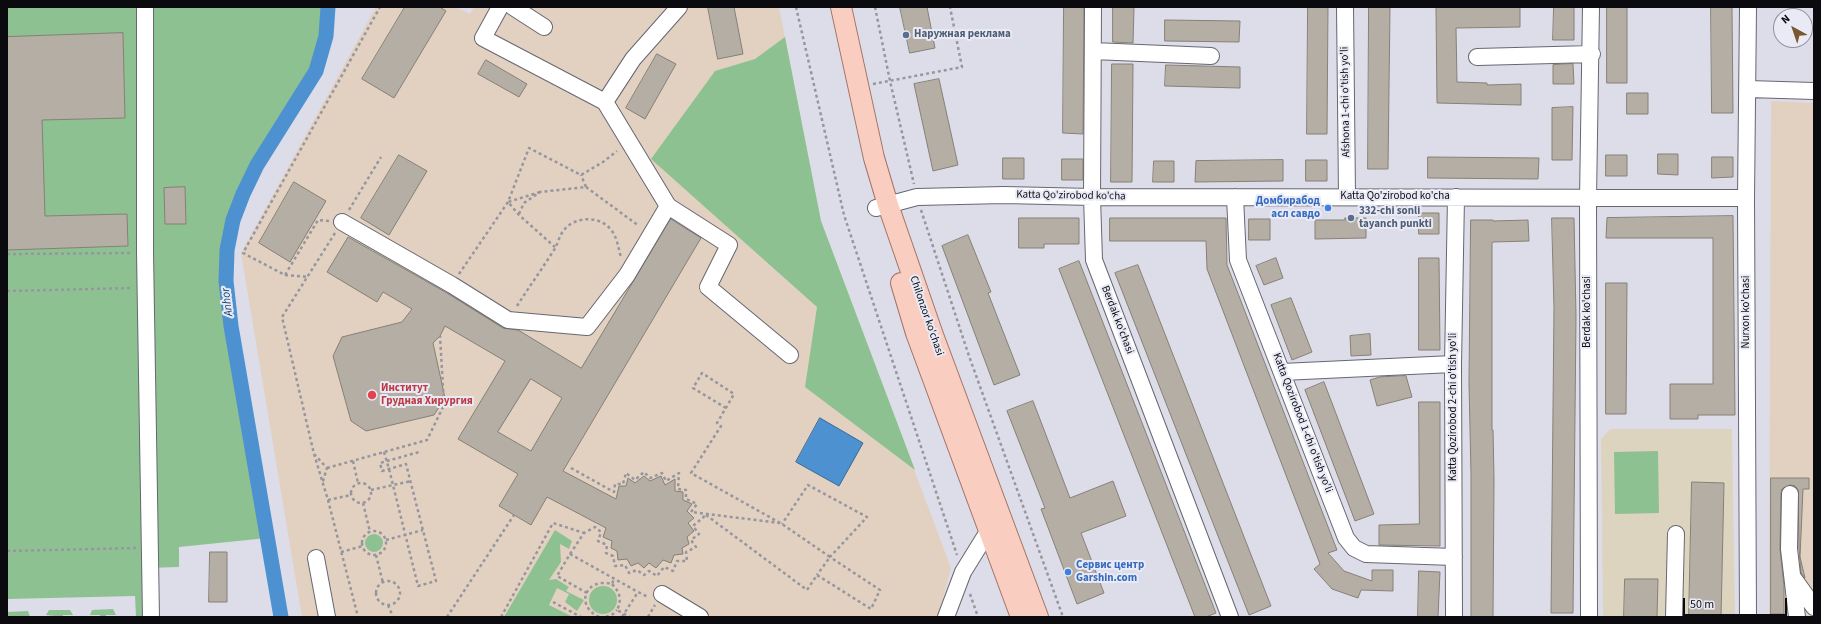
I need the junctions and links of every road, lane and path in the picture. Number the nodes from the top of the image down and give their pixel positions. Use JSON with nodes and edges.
{"nodes":[{"id":1,"x":145,"y":7,"type":"edge"},
{"id":2,"x":380,"y":7,"type":"edge"},
{"id":3,"x":500,"y":7,"type":"edge"},
{"id":4,"x":513,"y":7,"type":"edge"},
{"id":5,"x":679,"y":7,"type":"edge"},
{"id":6,"x":796,"y":7,"type":"edge"},
{"id":7,"x":828,"y":7,"type":"edge"},
{"id":8,"x":841,"y":7,"type":"edge"},
{"id":9,"x":875,"y":7,"type":"edge"},
{"id":10,"x":950,"y":7,"type":"edge"},
{"id":11,"x":1093,"y":7,"type":"edge"},
{"id":12,"x":1345,"y":7,"type":"edge"},
{"id":13,"x":1591,"y":7,"type":"edge"},
{"id":14,"x":1748,"y":7,"type":"edge"},
{"id":15,"x":544,"y":27,"type":"dead end"},
{"id":16,"x":1093,"y":52,"type":"junction"},
{"id":17,"x":1592,"y":54,"type":"junction"},
{"id":18,"x":1211,"y":56,"type":"dead end"},
{"id":19,"x":1477,"y":57,"type":"dead end"},
{"id":20,"x":890,"y":81,"type":"junction"},
{"id":21,"x":857,"y":88,"type":"junction"},
{"id":22,"x":1748,"y":89,"type":"junction"},
{"id":23,"x":1814,"y":91,"type":"edge"},
{"id":24,"x":605,"y":102,"type":"junction"},
{"id":25,"x":629,"y":142,"type":"junction"},
{"id":26,"x":381,"y":157,"type":"dead end"},
{"id":27,"x":581,"y":175,"type":"junction"},
{"id":28,"x":586,"y":187,"type":"junction"},
{"id":29,"x":540,"y":192,"type":"junction"},
{"id":30,"x":1347,"y":196,"type":"junction"},
{"id":31,"x":917,"y":197,"type":"junction"},
{"id":32,"x":1092,"y":197,"type":"junction"},
{"id":33,"x":1235,"y":197,"type":"junction"},
{"id":34,"x":1456,"y":197,"type":"junction"},
{"id":35,"x":1746,"y":198,"type":"junction"},
{"id":36,"x":1588,"y":199,"type":"junction"},
{"id":37,"x":508,"y":202,"type":"junction"},
{"id":38,"x":668,"y":206,"type":"junction"},
{"id":39,"x":882,"y":206,"type":"junction"},
{"id":40,"x":519,"y":214,"type":"junction"},
{"id":41,"x":342,"y":222,"type":"junction"},
{"id":42,"x":651,"y":235,"type":"junction"},
{"id":43,"x":555,"y":247,"type":"junction"},
{"id":44,"x":145,"y":252,"type":"junction"},
{"id":45,"x":7,"y":254,"type":"edge"},
{"id":46,"x":285,"y":275,"type":"junction"},
{"id":47,"x":627,"y":275,"type":"junction"},
{"id":48,"x":308,"y":276,"type":"junction"},
{"id":49,"x":452,"y":285,"type":"junction"},
{"id":50,"x":146,"y":288,"type":"junction"},
{"id":51,"x":7,"y":291,"type":"edge"},
{"id":52,"x":508,"y":320,"type":"junction"},
{"id":53,"x":440,"y":336,"type":"dead end"},
{"id":54,"x":790,"y":355,"type":"dead end"},
{"id":55,"x":1453,"y":364,"type":"junction"},
{"id":56,"x":1282,"y":372,"type":"junction"},
{"id":57,"x":726,"y":408,"type":"junction"},
{"id":58,"x":384,"y":452,"type":"junction"},
{"id":59,"x":419,"y":452,"type":"dead end"},
{"id":60,"x":314,"y":454,"type":"junction"},
{"id":61,"x":353,"y":461,"type":"junction"},
{"id":62,"x":386,"y":462,"type":"junction"},
{"id":63,"x":327,"y":468,"type":"junction"},
{"id":64,"x":571,"y":468,"type":"dead end"},
{"id":65,"x":389,"y":469,"type":"junction"},
{"id":66,"x":411,"y":481,"type":"junction"},
{"id":67,"x":322,"y":484,"type":"junction"},
{"id":68,"x":358,"y":484,"type":"junction"},
{"id":69,"x":392,"y":484,"type":"junction"},
{"id":70,"x":371,"y":490,"type":"junction"},
{"id":71,"x":1790,"y":494,"type":"dead end"},
{"id":72,"x":351,"y":495,"type":"junction"},
{"id":73,"x":328,"y":500,"type":"junction"},
{"id":74,"x":363,"y":503,"type":"junction"},
{"id":75,"x":514,"y":515,"type":"dead end"},
{"id":76,"x":706,"y":515,"type":"junction"},
{"id":77,"x":782,"y":524,"type":"junction"},
{"id":78,"x":423,"y":530,"type":"junction"},
{"id":79,"x":989,"y":530,"type":"junction"},
{"id":80,"x":370,"y":532,"type":"junction"},
{"id":81,"x":584,"y":533,"type":"junction"},
{"id":82,"x":1676,"y":534,"type":"dead end"},
{"id":83,"x":406,"y":535,"type":"junction"},
{"id":84,"x":386,"y":540,"type":"junction"},
{"id":85,"x":363,"y":546,"type":"junction"},
{"id":86,"x":151,"y":548,"type":"junction"},
{"id":87,"x":7,"y":551,"type":"edge"},
{"id":88,"x":341,"y":552,"type":"junction"},
{"id":89,"x":570,"y":554,"type":"junction"},
{"id":90,"x":376,"y":555,"type":"junction"},
{"id":91,"x":830,"y":557,"type":"junction"},
{"id":92,"x":316,"y":558,"type":"dead end"},
{"id":93,"x":1454,"y":558,"type":"junction"},
{"id":94,"x":963,"y":572,"type":"junction"},
{"id":95,"x":817,"y":575,"type":"junction"},
{"id":96,"x":1793,"y":577,"type":"junction"},
{"id":97,"x":614,"y":579,"type":"junction"},
{"id":98,"x":383,"y":583,"type":"junction"},
{"id":99,"x":612,"y":584,"type":"junction"},
{"id":100,"x":638,"y":592,"type":"junction"},
{"id":101,"x":587,"y":593,"type":"junction"},
{"id":102,"x":656,"y":599,"type":"junction"},
{"id":103,"x":553,"y":602,"type":"dead end"},
{"id":104,"x":388,"y":605,"type":"junction"},
{"id":105,"x":1814,"y":607,"type":"edge"},
{"id":106,"x":617,"y":610,"type":"junction"},
{"id":107,"x":623,"y":615,"type":"edge"},
{"id":108,"x":151,"y":617,"type":"edge"},
{"id":109,"x":327,"y":617,"type":"edge"},
{"id":110,"x":358,"y":617,"type":"edge"},
{"id":111,"x":393,"y":617,"type":"edge"},
{"id":112,"x":447,"y":617,"type":"edge"},
{"id":113,"x":501,"y":617,"type":"edge"},
{"id":114,"x":581,"y":617,"type":"edge"},
{"id":115,"x":599,"y":617,"type":"edge"},
{"id":116,"x":606,"y":617,"type":"edge"},
{"id":117,"x":630,"y":617,"type":"edge"},
{"id":118,"x":648,"y":617,"type":"edge"},
{"id":119,"x":700,"y":617,"type":"edge"},
{"id":120,"x":946,"y":617,"type":"edge"},
{"id":121,"x":978,"y":617,"type":"edge"},
{"id":122,"x":1021,"y":617,"type":"edge"},
{"id":123,"x":1038,"y":617,"type":"edge"},
{"id":124,"x":1063,"y":617,"type":"edge"},
{"id":125,"x":1230,"y":617,"type":"edge"},
{"id":126,"x":1454,"y":617,"type":"edge"},
{"id":127,"x":1589,"y":617,"type":"edge"},
{"id":128,"x":1674,"y":617,"type":"edge"},
{"id":129,"x":1751,"y":617,"type":"edge"},
{"id":130,"x":1797,"y":617,"type":"edge"}],
"edges":[{"from":1,"to":44,"type":"street"},
{"from":2,"to":46,"type":"path"},
{"from":3,"to":24,"type":"street"},
{"from":4,"to":15,"type":"street"},
{"from":5,"to":24,"type":"street"},
{"from":6,"to":94,"type":"path"},
{"from":7,"to":39,"type":"main road","name":"Chilonzor ko'chasi"},
{"from":8,"to":21,"type":"main road","name":"Chilonzor ko'chasi"},
{"from":9,"to":20,"type":"path"},
{"from":10,"to":20,"type":"path"},
{"from":11,"to":16,"type":"street","name":"Berdak ko'chasi"},
{"from":12,"to":30,"type":"street","name":"Afshona 1-chi o'tish yo'li"},
{"from":13,"to":17,"type":"street","name":"Berdak ko'chasi"},
{"from":14,"to":22,"type":"street","name":"Nurxon ko'chasi"},
{"from":16,"to":18,"type":"street"},
{"from":16,"to":32,"type":"street","name":"Berdak ko'chasi"},
{"from":17,"to":19,"type":"street"},
{"from":17,"to":36,"type":"street","name":"Berdak ko'chasi"},
{"from":20,"to":21,"type":"path"},
{"from":20,"to":31,"type":"path"},
{"from":21,"to":39,"type":"main road","name":"Chilonzor ko'chasi"},
{"from":22,"to":23,"type":"street"},
{"from":22,"to":35,"type":"street","name":"Nurxon ko'chasi"},
{"from":24,"to":25,"type":"street"},
{"from":25,"to":27,"type":"path"},
{"from":25,"to":38,"type":"street"},
{"from":26,"to":41,"type":"path"},
{"from":27,"to":28,"type":"path"},
{"from":27,"to":37,"type":"path"},
{"from":28,"to":29,"type":"path"},
{"from":28,"to":42,"type":"path"},
{"from":29,"to":37,"type":"path"},
{"from":29,"to":40,"type":"path"},
{"from":30,"to":33,"type":"street","name":"Katta Qo'zirobod ko'cha"},
{"from":30,"to":34,"type":"street","name":"Katta Qo'zirobod ko'cha"},
{"from":31,"to":32,"type":"street","name":"Katta Qo'zirobod ko'cha"},
{"from":31,"to":39,"type":"street","name":"Katta Qo'zirobod ko'cha"},
{"from":31,"to":124,"type":"path"},
{"from":32,"to":33,"type":"street","name":"Katta Qo'zirobod ko'cha"},
{"from":32,"to":125,"type":"street","name":"Berdak ko'chasi"},
{"from":33,"to":56,"type":"street","name":"Katta Qozirobod 1-chi o'tish yo'li"},
{"from":34,"to":36,"type":"street","name":"Katta Qo'zirobod ko'cha"},
{"from":34,"to":55,"type":"street","name":"Katta Qozirobod 2-chi o'tish yo'li"},
{"from":35,"to":36,"type":"street","name":"Katta Qo'zirobod ko'cha"},
{"from":35,"to":129,"type":"street","name":"Nurxon ko'chasi"},
{"from":36,"to":127,"type":"street","name":"Berdak ko'chasi"},
{"from":37,"to":40,"type":"path"},
{"from":37,"to":49,"type":"path"},
{"from":38,"to":42,"type":"street"},
{"from":38,"to":54,"type":"street"},
{"from":39,"to":79,"type":"main road","name":"Chilonzor ko'chasi"},
{"from":39,"to":123,"type":"main road","name":"Chilonzor ko'chasi"},
{"from":40,"to":43,"type":"path"},
{"from":41,"to":46,"type":"path"},
{"from":41,"to":48,"type":"path"},
{"from":41,"to":49,"type":"street"},
{"from":42,"to":47,"type":"street"},
{"from":43,"to":47,"type":"path"},
{"from":43,"to":52,"type":"path"},
{"from":44,"to":45,"type":"path"},
{"from":44,"to":50,"type":"street"},
{"from":46,"to":48,"type":"path"},
{"from":47,"to":52,"type":"street"},
{"from":48,"to":60,"type":"path"},
{"from":49,"to":52,"type":"street"},
{"from":50,"to":51,"type":"path"},
{"from":50,"to":86,"type":"street"},
{"from":53,"to":58,"type":"path"},
{"from":55,"to":56,"type":"street"},
{"from":55,"to":93,"type":"street","name":"Katta Qozirobod 2-chi o'tish yo'li"},
{"from":56,"to":93,"type":"street","name":"Katta Qozirobod 1-chi o'tish yo'li"},
{"from":57,"to":57,"type":"path"},
{"from":57,"to":77,"type":"path"},
{"from":58,"to":61,"type":"path"},
{"from":58,"to":62,"type":"path"},
{"from":59,"to":62,"type":"path"},
{"from":60,"to":63,"type":"path"},
{"from":60,"to":67,"type":"path"},
{"from":61,"to":63,"type":"path"},
{"from":61,"to":68,"type":"path"},
{"from":62,"to":65,"type":"path"},
{"from":62,"to":65,"type":"path"},
{"from":63,"to":67,"type":"path"},
{"from":64,"to":76,"type":"path"},
{"from":65,"to":66,"type":"path"},
{"from":65,"to":69,"type":"path"},
{"from":66,"to":69,"type":"path"},
{"from":66,"to":78,"type":"path"},
{"from":67,"to":73,"type":"path"},
{"from":68,"to":70,"type":"path"},
{"from":68,"to":72,"type":"path"},
{"from":69,"to":70,"type":"path"},
{"from":69,"to":83,"type":"path"},
{"from":70,"to":74,"type":"path"},
{"from":71,"to":96,"type":"street"},
{"from":72,"to":73,"type":"path"},
{"from":72,"to":74,"type":"path"},
{"from":73,"to":88,"type":"path"},
{"from":74,"to":80,"type":"path"},
{"from":75,"to":112,"type":"path"},
{"from":76,"to":77,"type":"path"},
{"from":76,"to":81,"type":"path"},
{"from":76,"to":95,"type":"path"},
{"from":77,"to":91,"type":"path"},
{"from":77,"to":91,"type":"path"},
{"from":78,"to":83,"type":"path"},
{"from":78,"to":83,"type":"path"},
{"from":79,"to":94,"type":"street"},
{"from":79,"to":122,"type":"main road","name":"Chilonzor ko'chasi"},
{"from":80,"to":84,"type":"path"},
{"from":80,"to":85,"type":"path"},
{"from":81,"to":89,"type":"path"},
{"from":81,"to":113,"type":"path"},
{"from":82,"to":128,"type":"street"},
{"from":83,"to":84,"type":"path"},
{"from":84,"to":90,"type":"path"},
{"from":85,"to":88,"type":"path"},
{"from":85,"to":90,"type":"path"},
{"from":86,"to":87,"type":"path"},
{"from":86,"to":108,"type":"street"},
{"from":88,"to":110,"type":"path"},
{"from":89,"to":97,"type":"path"},
{"from":89,"to":101,"type":"path"},
{"from":90,"to":98,"type":"path"},
{"from":91,"to":95,"type":"path"},
{"from":91,"to":95,"type":"path"},
{"from":92,"to":109,"type":"street"},
{"from":93,"to":126,"type":"street","name":"Katta Qozirobod 2-chi o'tish yo'li"},
{"from":94,"to":120,"type":"street"},
{"from":94,"to":121,"type":"path"},
{"from":96,"to":105,"type":"street"},
{"from":96,"to":130,"type":"street"},
{"from":97,"to":99,"type":"path"},
{"from":97,"to":100,"type":"path"},
{"from":98,"to":104,"type":"path"},
{"from":98,"to":104,"type":"path"},
{"from":99,"to":101,"type":"path"},
{"from":99,"to":106,"type":"path"},
{"from":100,"to":102,"type":"path"},
{"from":100,"to":107,"type":"path"},
{"from":101,"to":115,"type":"path"},
{"from":102,"to":118,"type":"path"},
{"from":102,"to":119,"type":"street"},
{"from":103,"to":114,"type":"path"},
{"from":104,"to":111,"type":"path"},
{"from":106,"to":107,"type":"path"},
{"from":106,"to":116,"type":"path"},
{"from":107,"to":117,"type":"path"}]}
